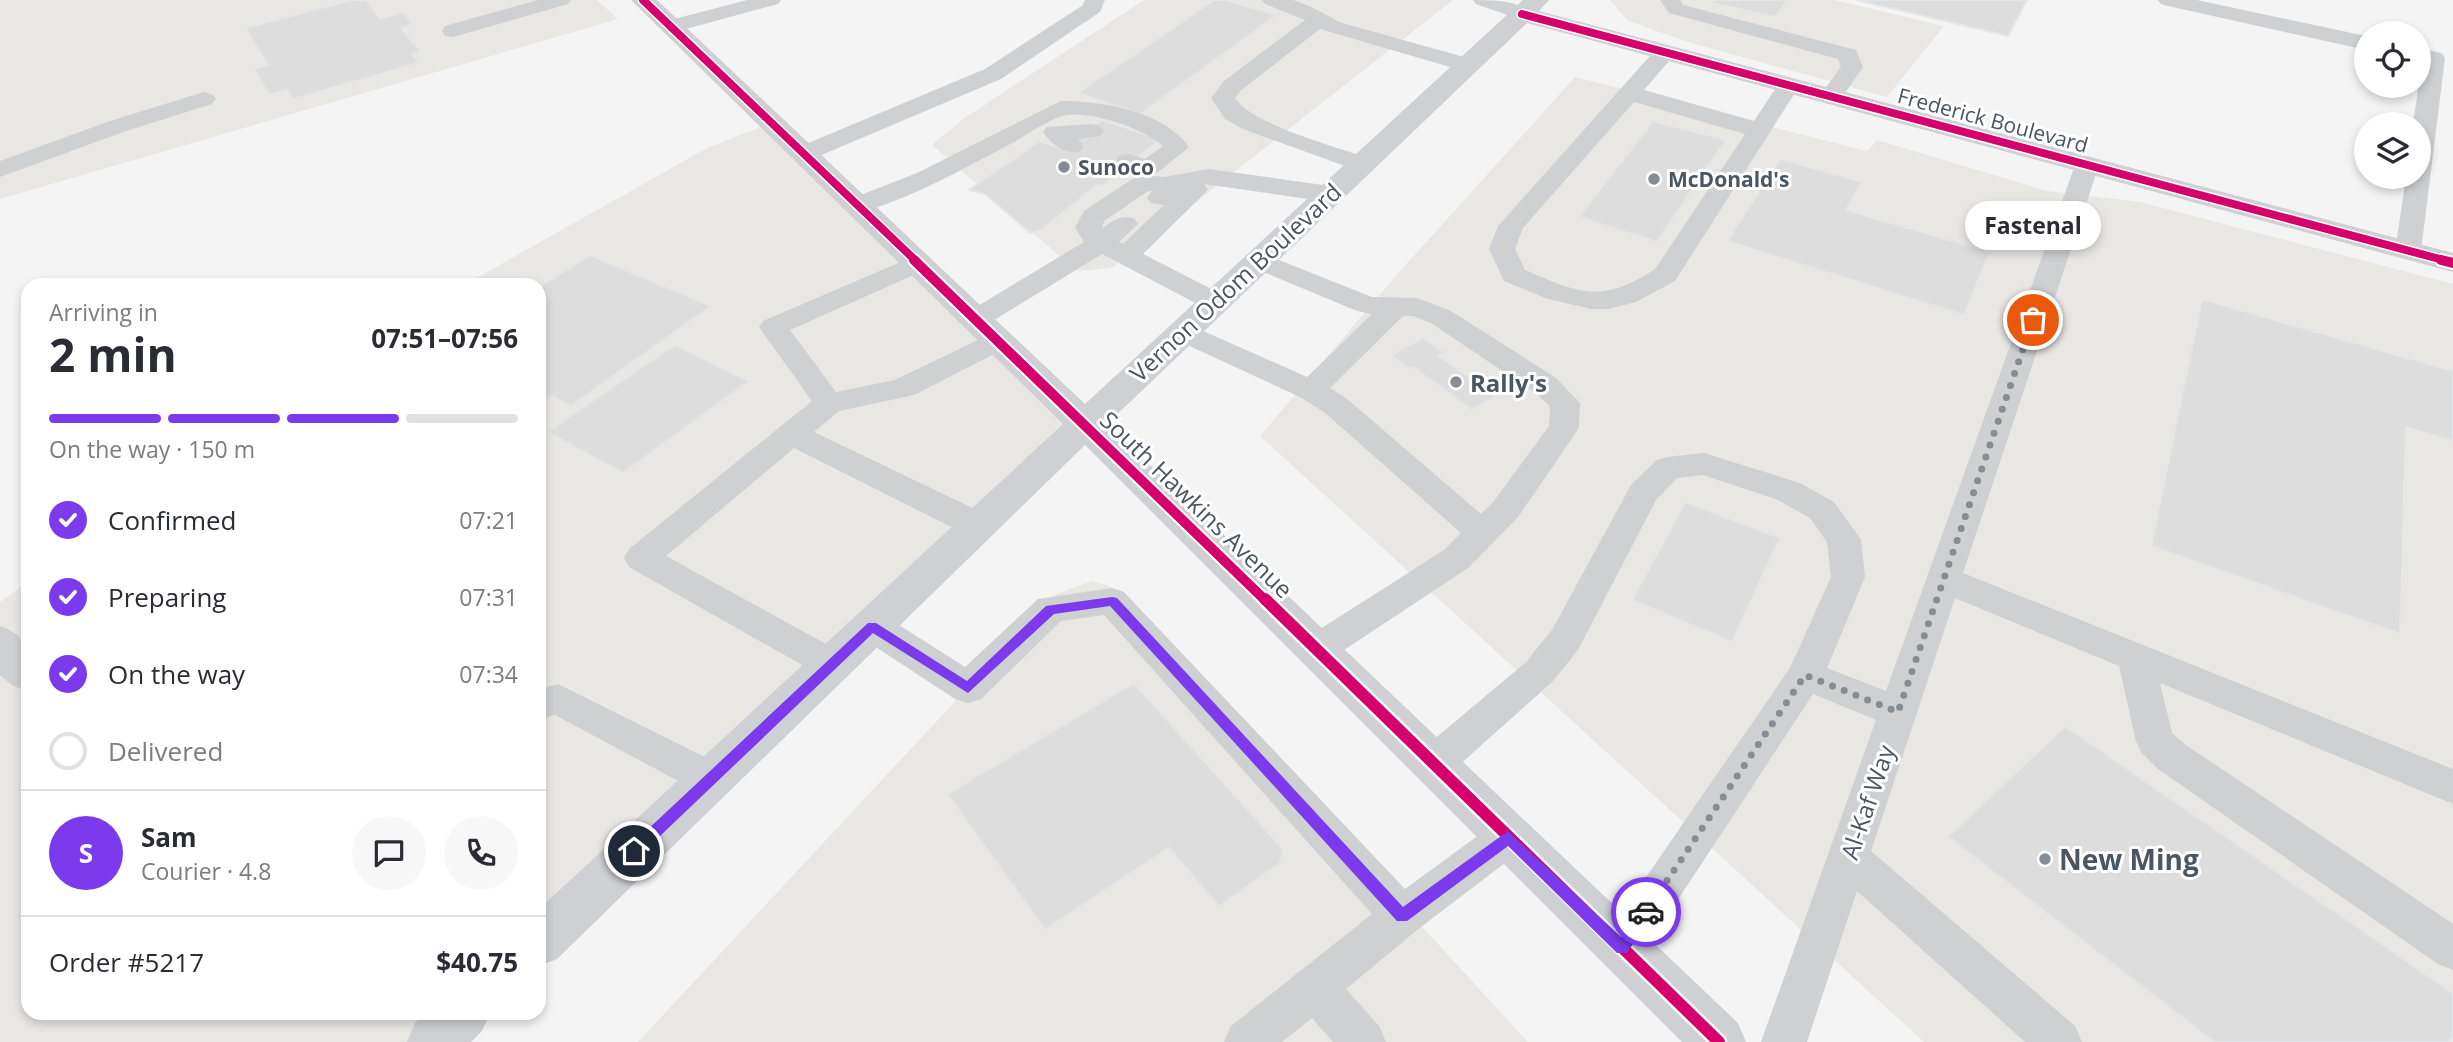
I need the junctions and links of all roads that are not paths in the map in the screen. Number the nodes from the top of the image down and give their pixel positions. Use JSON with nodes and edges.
{"nodes":[{"id":1,"x":561,"y":0,"type":"edge"},
{"id":2,"x":643,"y":0,"type":"edge"},
{"id":3,"x":771,"y":0,"type":"edge"},
{"id":4,"x":1095,"y":0,"type":"edge"},
{"id":5,"x":1272,"y":0,"type":"edge"},
{"id":6,"x":1483,"y":0,"type":"edge"},
{"id":7,"x":1670,"y":0,"type":"edge"},
{"id":8,"x":2168,"y":0,"type":"edge"},
{"id":9,"x":1530,"y":7,"type":"edge"},
{"id":10,"x":1317,"y":21,"type":"junction"},
{"id":11,"x":671,"y":27,"type":"junction"},
{"id":12,"x":453,"y":31,"type":"dead end"},
{"id":13,"x":2354,"y":40,"type":"edge"},
{"id":14,"x":1665,"y":53,"type":"junction"},
{"id":15,"x":2431,"y":57,"type":"edge"},
{"id":16,"x":1467,"y":65,"type":"junction"},
{"id":17,"x":2431,"y":80,"type":"edge"},
{"id":18,"x":1788,"y":85,"type":"junction"},
{"id":19,"x":1629,"y":93,"type":"junction"},
{"id":20,"x":1831,"y":97,"type":"junction"},
{"id":21,"x":204,"y":99,"type":"dead end"},
{"id":22,"x":1029,"y":124,"type":"junction"},
{"id":23,"x":1759,"y":130,"type":"junction"},
{"id":24,"x":1091,"y":131,"type":"dead end"},
{"id":25,"x":803,"y":154,"type":"junction"},
{"id":26,"x":1362,"y":164,"type":"junction"},
{"id":27,"x":2087,"y":165,"type":"junction"},
{"id":28,"x":0,"y":170,"type":"edge"},
{"id":29,"x":1163,"y":173,"type":"junction"},
{"id":30,"x":2416,"y":189,"type":"edge"},
{"id":31,"x":1330,"y":194,"type":"junction"},
{"id":32,"x":857,"y":205,"type":"junction"},
{"id":33,"x":1107,"y":231,"type":"junction"},
{"id":34,"x":2408,"y":251,"type":"junction"},
{"id":35,"x":1126,"y":256,"type":"junction"},
{"id":36,"x":1259,"y":260,"type":"junction"},
{"id":37,"x":917,"y":263,"type":"junction"},
{"id":38,"x":2453,"y":263,"type":"edge"},
{"id":39,"x":1215,"y":302,"type":"junction"},
{"id":40,"x":1395,"y":309,"type":"junction"},
{"id":41,"x":987,"y":330,"type":"junction"},
{"id":42,"x":1182,"y":332,"type":"junction"},
{"id":43,"x":1311,"y":390,"type":"junction"},
{"id":44,"x":830,"y":403,"type":"junction"},
{"id":45,"x":1085,"y":424,"type":"junction"},
{"id":46,"x":794,"y":435,"type":"junction"},
{"id":47,"x":977,"y":525,"type":"junction"},
{"id":48,"x":1482,"y":533,"type":"junction"},
{"id":49,"x":1944,"y":579,"type":"junction"},
{"id":50,"x":872,"y":626,"type":"junction"},
{"id":51,"x":0,"y":642,"type":"edge"},
{"id":52,"x":1316,"y":650,"type":"junction"},
{"id":53,"x":2135,"y":657,"type":"junction"},
{"id":54,"x":831,"y":664,"type":"junction"},
{"id":55,"x":21,"y":668,"type":"edge"},
{"id":56,"x":1805,"y":675,"type":"junction"},
{"id":57,"x":546,"y":702,"type":"edge"},
{"id":58,"x":1898,"y":712,"type":"junction"},
{"id":59,"x":1433,"y":764,"type":"junction"},
{"id":60,"x":711,"y":779,"type":"junction"},
{"id":61,"x":2453,"y":787,"type":"edge"},
{"id":62,"x":1508,"y":837,"type":"junction"},
{"id":63,"x":1848,"y":857,"type":"junction"},
{"id":64,"x":1402,"y":916,"type":"junction"},
{"id":65,"x":546,"y":935,"type":"edge"},
{"id":66,"x":1622,"y":948,"type":"junction"},
{"id":67,"x":2453,"y":949,"type":"edge"},
{"id":68,"x":1314,"y":987,"type":"junction"},
{"id":69,"x":1247,"y":1042,"type":"edge"},
{"id":70,"x":1363,"y":1042,"type":"edge"},
{"id":71,"x":1719,"y":1042,"type":"edge"},
{"id":72,"x":1784,"y":1042,"type":"edge"},
{"id":73,"x":2059,"y":1042,"type":"edge"}],
"edges":[{"from":1,"to":12,"type":"lane"},
{"from":2,"to":11,"type":"street","name":"South Hawkins Avenue"},
{"from":3,"to":11,"type":"lane"},
{"from":4,"to":25,"type":"lane"},
{"from":5,"to":10,"type":"lane"},
{"from":6,"to":9,"type":"lane"},
{"from":7,"to":20,"type":"lane"},
{"from":8,"to":13,"type":"lane"},
{"from":9,"to":14,"type":"street","name":"Frederick Boulevard"},
{"from":9,"to":16,"type":"street","name":"Vernon Odom Boulevard"},
{"from":10,"to":16,"type":"lane"},
{"from":10,"to":26,"type":"lane"},
{"from":11,"to":25,"type":"street","name":"South Hawkins Avenue"},
{"from":14,"to":18,"type":"street","name":"Frederick Boulevard"},
{"from":14,"to":19,"type":"lane"},
{"from":15,"to":17,"type":"lane"},
{"from":16,"to":26,"type":"street","name":"Vernon Odom Boulevard"},
{"from":18,"to":20,"type":"street","name":"Frederick Boulevard"},
{"from":18,"to":23,"type":"lane"},
{"from":19,"to":23,"type":"lane"},
{"from":19,"to":23,"type":"lane"},
{"from":20,"to":27,"type":"street","name":"Frederick Boulevard"},
{"from":21,"to":28,"type":"lane"},
{"from":22,"to":24,"type":"lane"},
{"from":22,"to":29,"type":"lane"},
{"from":22,"to":32,"type":"lane"},
{"from":25,"to":32,"type":"street","name":"South Hawkins Avenue"},
{"from":26,"to":31,"type":"street","name":"Vernon Odom Boulevard"},
{"from":27,"to":34,"type":"street","name":"Frederick Boulevard"},
{"from":27,"to":49,"type":"lane","name":"Al-Kaf Way"},
{"from":29,"to":31,"type":"lane"},
{"from":29,"to":33,"type":"lane"},
{"from":29,"to":35,"type":"lane"},
{"from":30,"to":34,"type":"lane"},
{"from":31,"to":36,"type":"street","name":"Vernon Odom Boulevard"},
{"from":32,"to":37,"type":"street","name":"South Hawkins Avenue"},
{"from":33,"to":35,"type":"lane"},
{"from":33,"to":41,"type":"lane"},
{"from":34,"to":38,"type":"street","name":"Frederick Boulevard"},
{"from":35,"to":39,"type":"lane"},
{"from":36,"to":39,"type":"street","name":"Vernon Odom Boulevard"},
{"from":36,"to":40,"type":"lane"},
{"from":37,"to":41,"type":"street","name":"South Hawkins Avenue"},
{"from":37,"to":44,"type":"lane"},
{"from":39,"to":42,"type":"street","name":"Vernon Odom Boulevard"},
{"from":40,"to":43,"type":"lane"},
{"from":40,"to":48,"type":"lane"},
{"from":41,"to":44,"type":"lane"},
{"from":41,"to":45,"type":"street","name":"South Hawkins Avenue"},
{"from":42,"to":43,"type":"lane"},
{"from":42,"to":45,"type":"street","name":"Vernon Odom Boulevard"},
{"from":43,"to":48,"type":"lane"},
{"from":44,"to":46,"type":"lane"},
{"from":45,"to":47,"type":"street","name":"Vernon Odom Boulevard"},
{"from":45,"to":52,"type":"street","name":"South Hawkins Avenue"},
{"from":46,"to":47,"type":"lane"},
{"from":46,"to":54,"type":"lane"},
{"from":47,"to":50,"type":"street","name":"Vernon Odom Boulevard"},
{"from":48,"to":52,"type":"lane"},
{"from":49,"to":53,"type":"lane"},
{"from":49,"to":58,"type":"lane","name":"Al-Kaf Way"},
{"from":50,"to":54,"type":"street","name":"Vernon Odom Boulevard"},
{"from":50,"to":64,"type":"lane"},
{"from":51,"to":55,"type":"street"},
{"from":52,"to":59,"type":"street","name":"South Hawkins Avenue"},
{"from":53,"to":61,"type":"lane"},
{"from":53,"to":67,"type":"lane"},
{"from":54,"to":60,"type":"street","name":"Vernon Odom Boulevard"},
{"from":56,"to":58,"type":"lane"},
{"from":56,"to":59,"type":"lane"},
{"from":56,"to":66,"type":"lane"},
{"from":57,"to":60,"type":"lane"},
{"from":58,"to":63,"type":"lane","name":"Al-Kaf Way"},
{"from":59,"to":62,"type":"street","name":"South Hawkins Avenue"},
{"from":60,"to":65,"type":"street","name":"Vernon Odom Boulevard"},
{"from":62,"to":64,"type":"lane"},
{"from":62,"to":66,"type":"street","name":"South Hawkins Avenue"},
{"from":63,"to":72,"type":"lane","name":"Al-Kaf Way"},
{"from":63,"to":73,"type":"lane"},
{"from":64,"to":68,"type":"lane"},
{"from":66,"to":71,"type":"street","name":"South Hawkins Avenue"},
{"from":68,"to":69,"type":"lane"},
{"from":68,"to":70,"type":"lane"}]}
